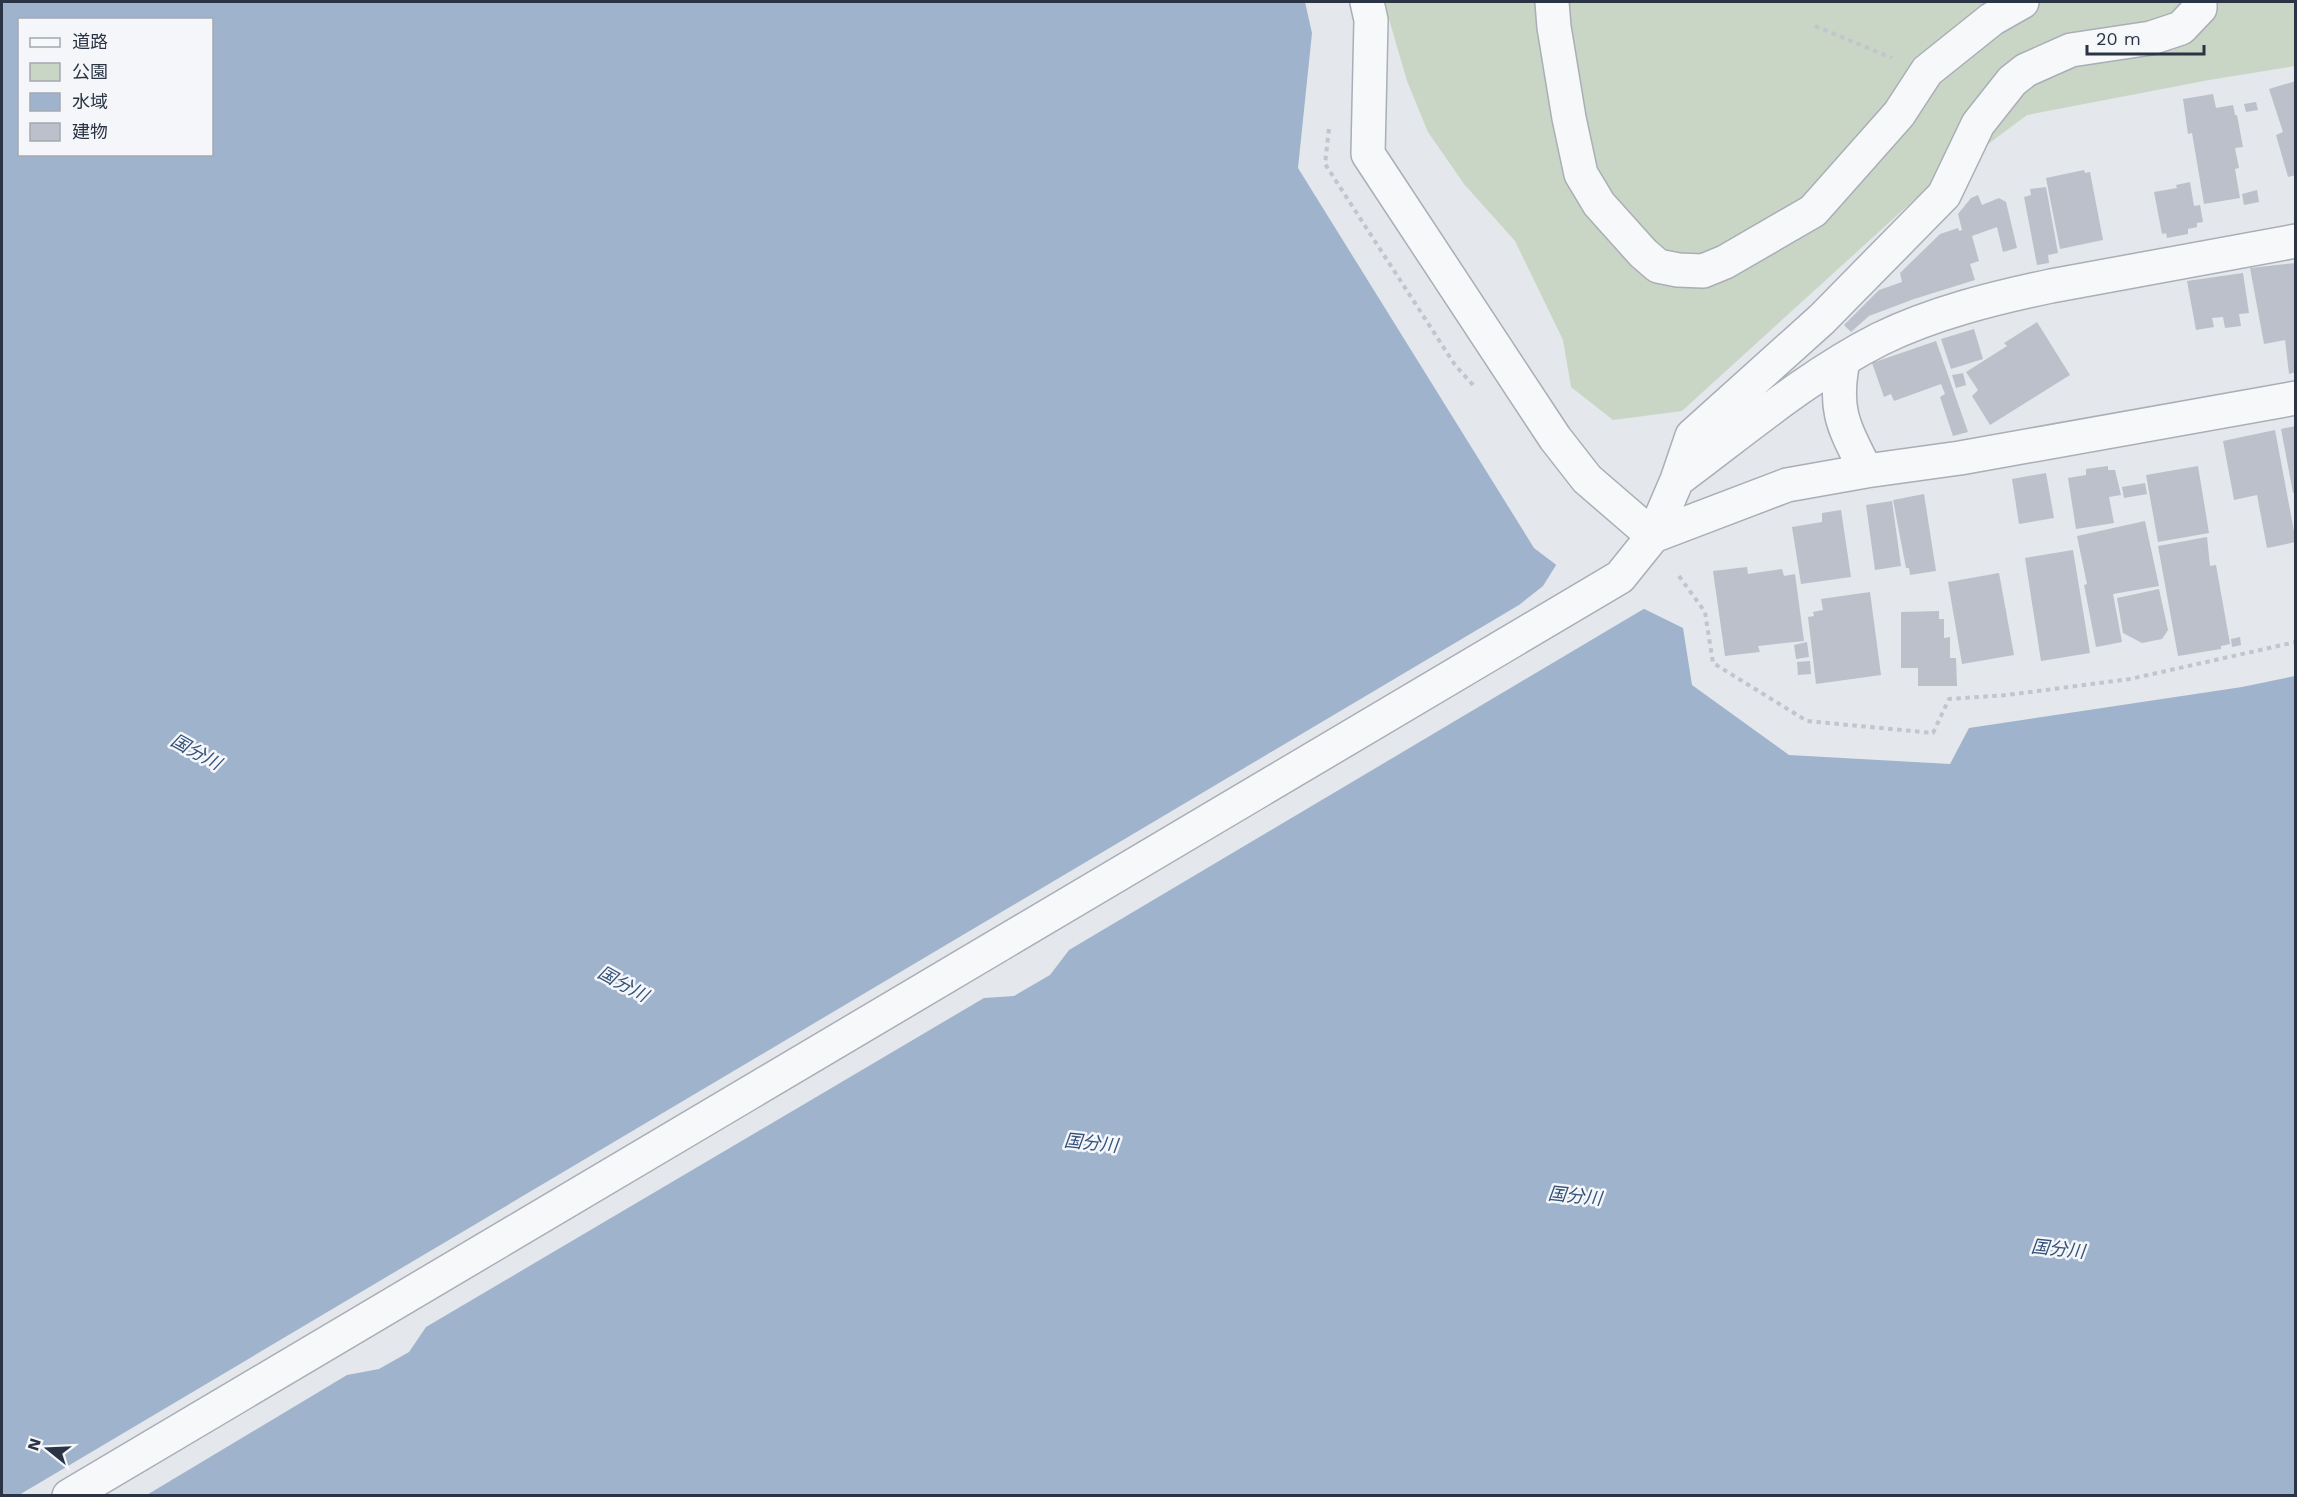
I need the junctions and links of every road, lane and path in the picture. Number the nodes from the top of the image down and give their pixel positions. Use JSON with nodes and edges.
{"nodes":[{"id":1,"x":1366,"y":2,"type":"edge"},
{"id":2,"x":1552,"y":2,"type":"edge"},
{"id":3,"x":2022,"y":2,"type":"edge"},
{"id":4,"x":2200,"y":2,"type":"edge"},
{"id":5,"x":1815,"y":26,"type":"dead end"},
{"id":6,"x":1927,"y":71,"type":"junction"},
{"id":7,"x":2295,"y":241,"type":"edge"},
{"id":8,"x":1843,"y":361,"type":"junction"},
{"id":9,"x":2295,"y":398,"type":"edge"},
{"id":10,"x":1866,"y":471,"type":"junction"},
{"id":11,"x":1677,"y":480,"type":"junction"},
{"id":12,"x":1653,"y":536,"type":"junction"},
{"id":13,"x":1679,"y":576,"type":"dead end"},
{"id":14,"x":2295,"y":642,"type":"edge"},
{"id":15,"x":69,"y":1496,"type":"edge"}],
"edges":[{"from":1,"to":12,"type":"street"},
{"from":2,"to":6,"type":"street"},
{"from":3,"to":6,"type":"street"},
{"from":4,"to":11,"type":"street"},
{"from":5,"to":6,"type":"path"},
{"from":7,"to":8,"type":"street"},
{"from":8,"to":10,"type":"street"},
{"from":8,"to":11,"type":"street"},
{"from":9,"to":10,"type":"street"},
{"from":10,"to":12,"type":"street"},
{"from":11,"to":12,"type":"street"},
{"from":12,"to":15,"type":"street"},
{"from":13,"to":14,"type":"path"}]}
